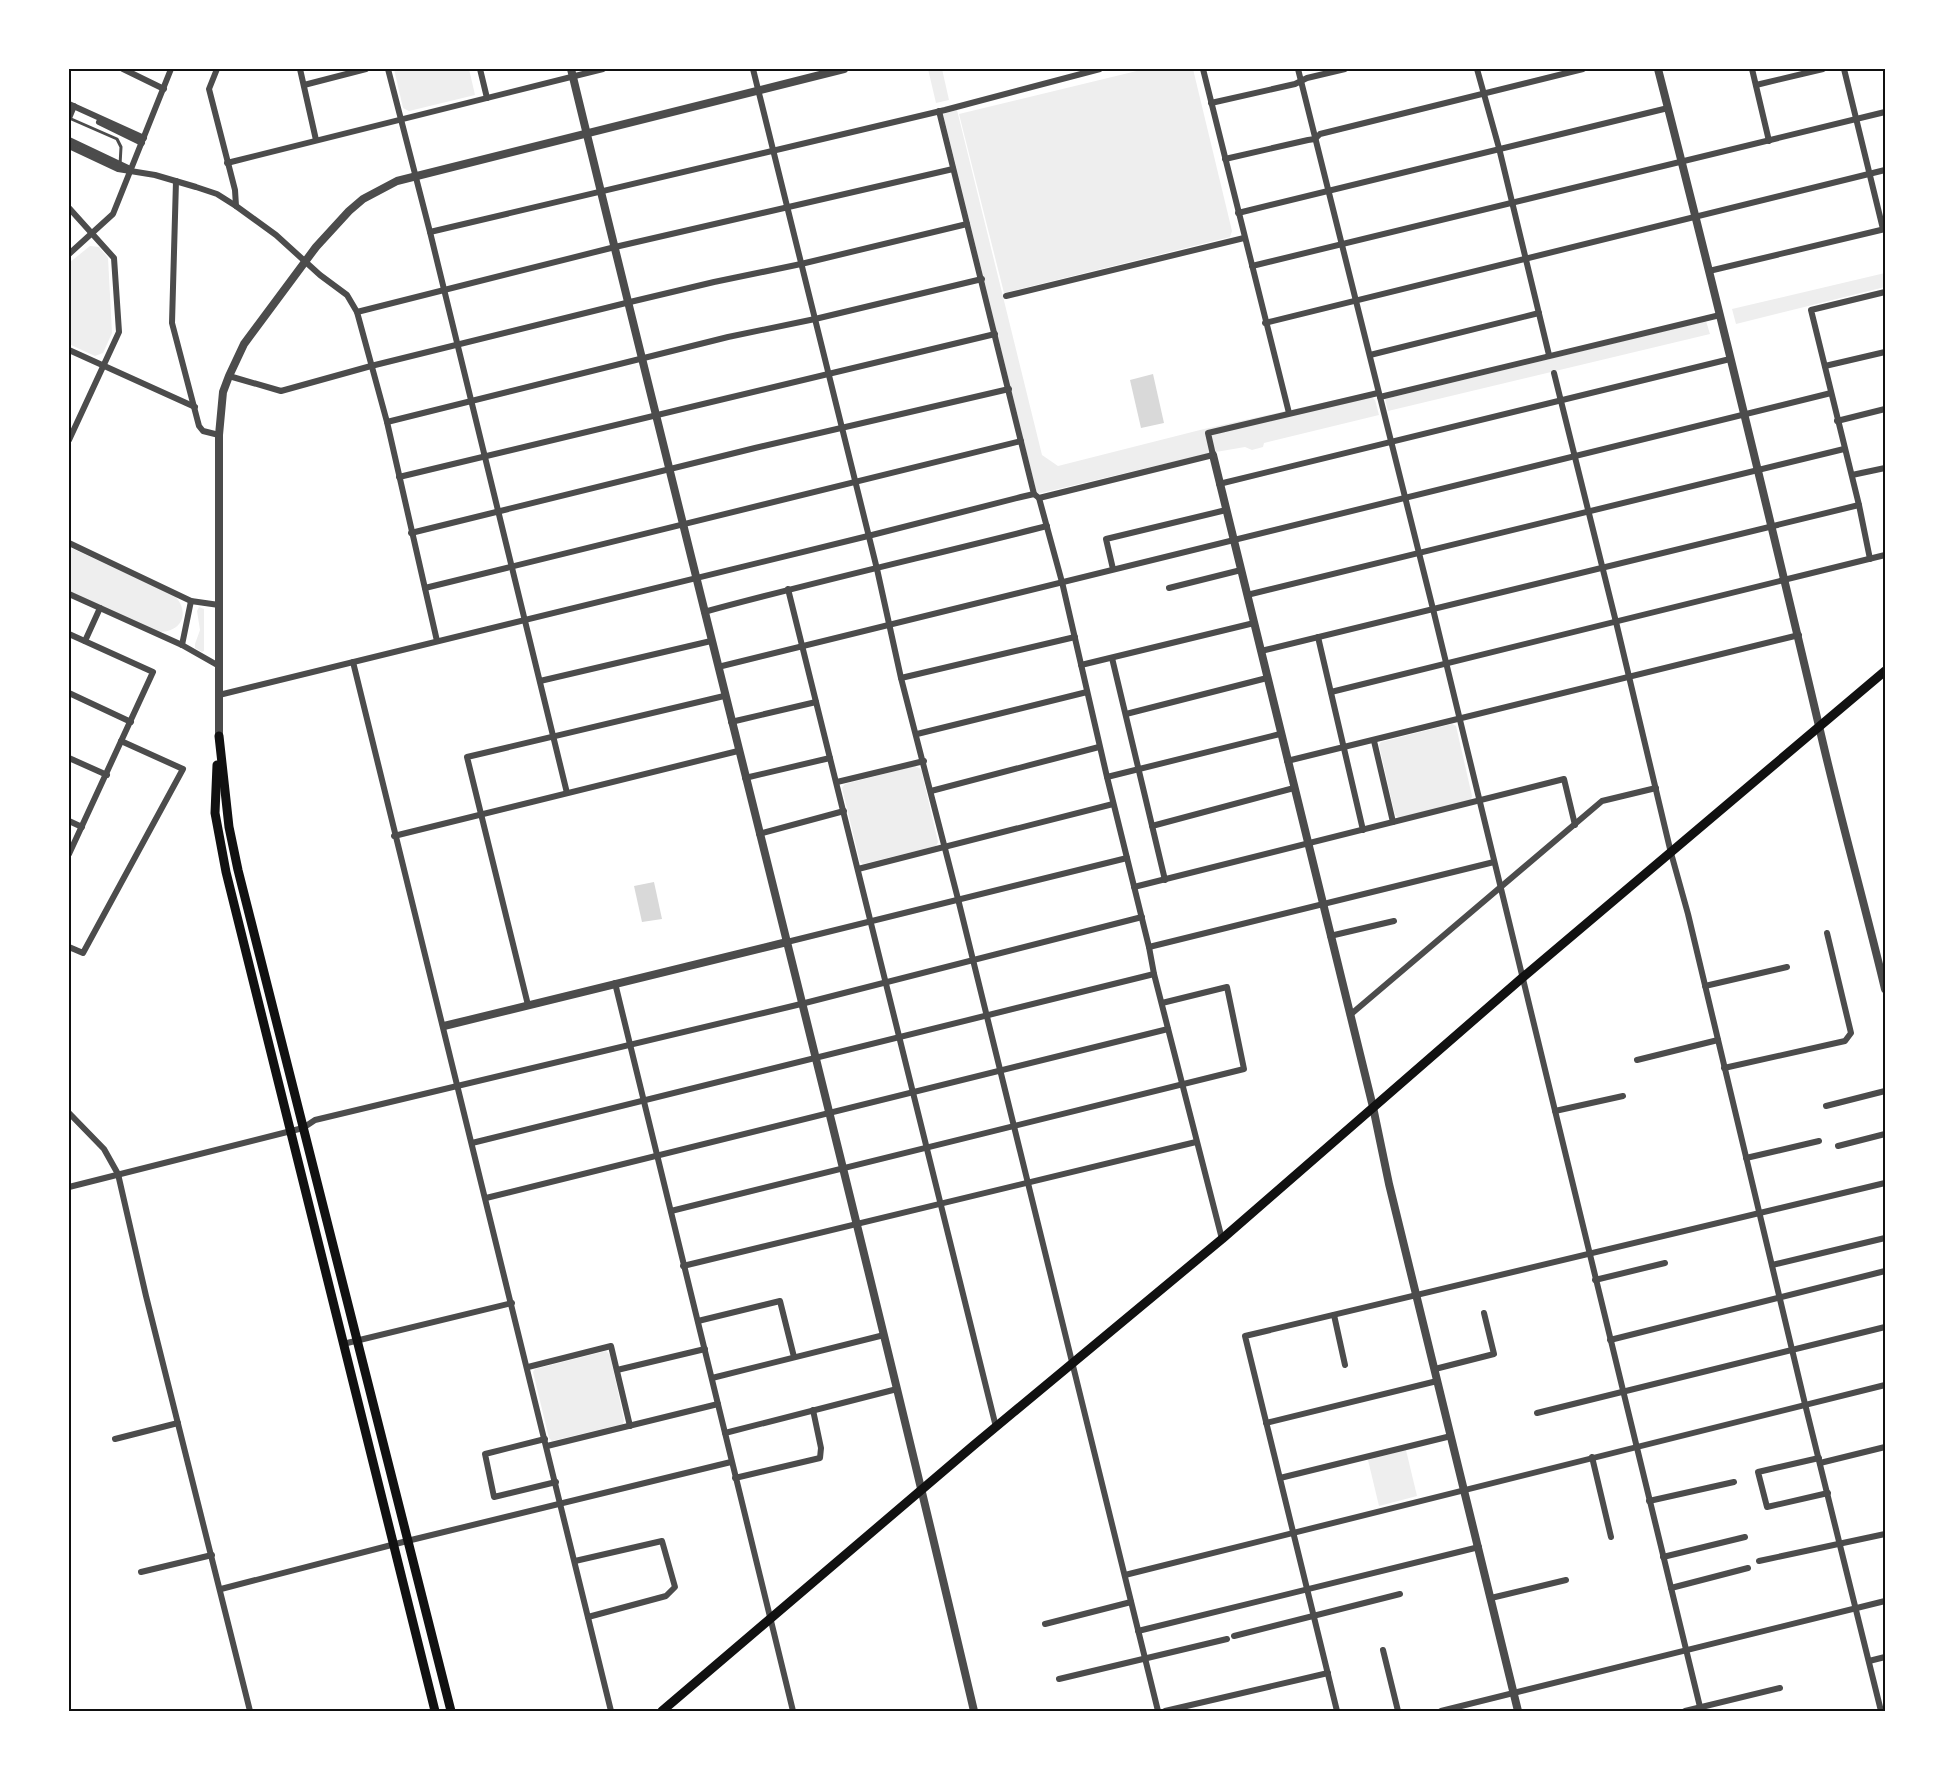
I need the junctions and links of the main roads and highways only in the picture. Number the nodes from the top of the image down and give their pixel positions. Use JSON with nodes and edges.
{"nodes":[{"id":1,"x":1885,"y":671,"type":"edge"},
{"id":2,"x":435,"y":1711,"type":"edge"},
{"id":3,"x":451,"y":1711,"type":"edge"},
{"id":4,"x":662,"y":1711,"type":"edge"}],
"edges":[{"from":1,"to":4,"type":"main road"},
{"from":2,"to":3,"type":"main road"}]}
